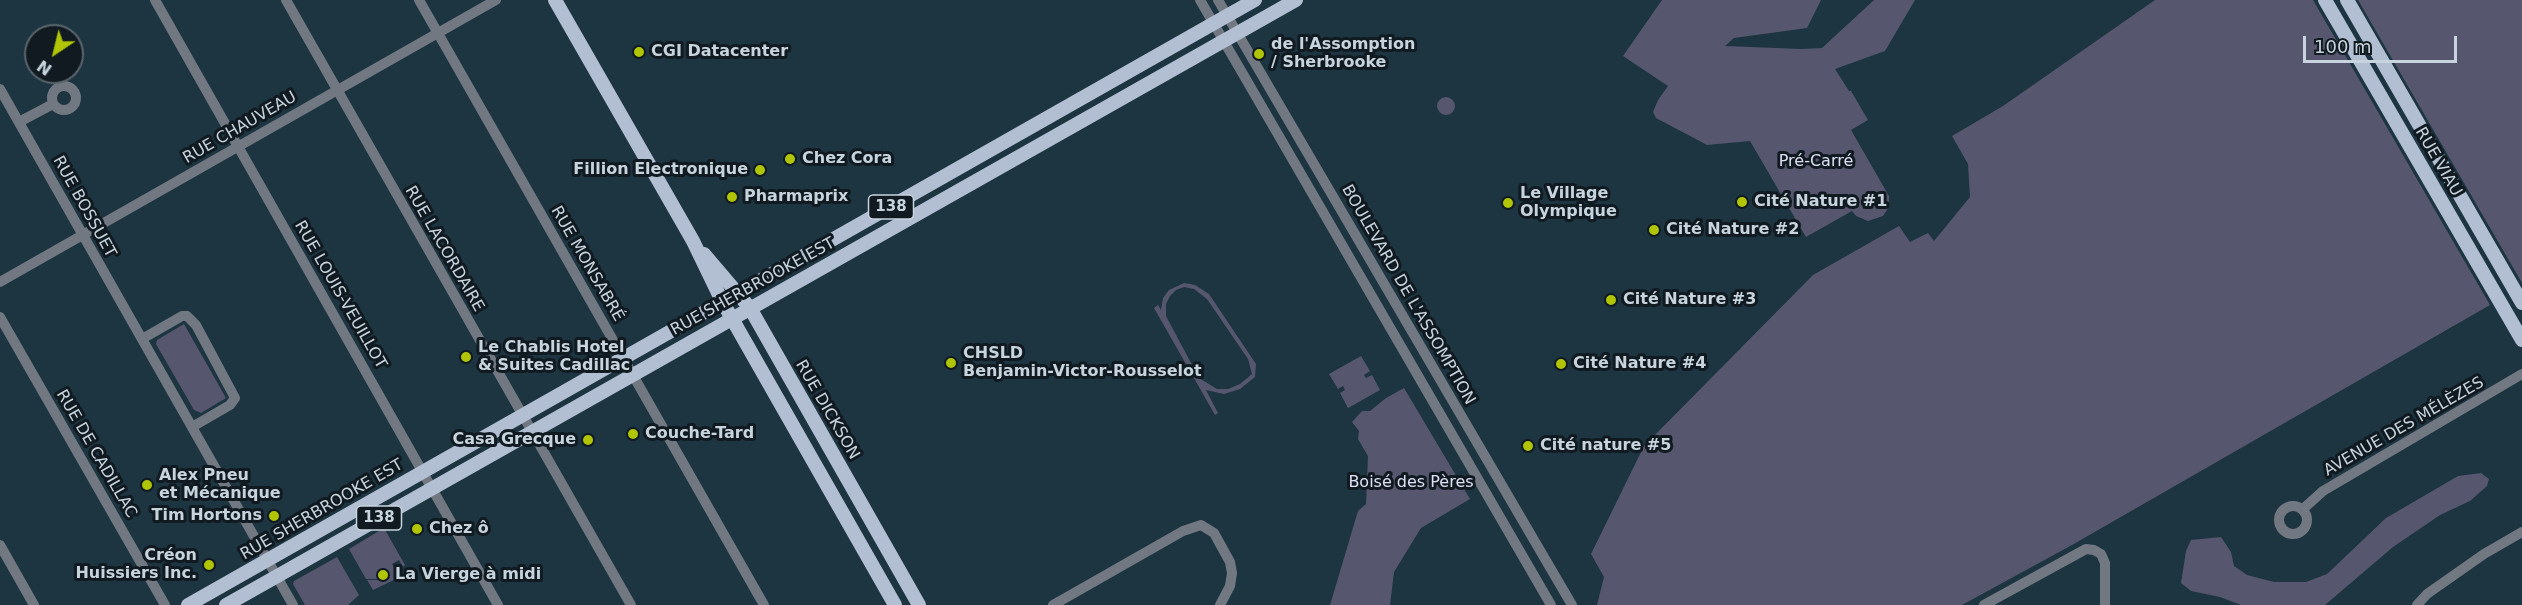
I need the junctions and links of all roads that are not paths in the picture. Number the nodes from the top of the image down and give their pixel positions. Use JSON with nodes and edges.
{"nodes":[{"id":1,"x":155,"y":0,"type":"edge"},
{"id":2,"x":286,"y":0,"type":"edge"},
{"id":3,"x":419,"y":0,"type":"edge"},
{"id":4,"x":495,"y":0,"type":"edge"},
{"id":5,"x":555,"y":0,"type":"edge"},
{"id":6,"x":1200,"y":0,"type":"edge"},
{"id":7,"x":1218,"y":0,"type":"edge"},
{"id":8,"x":1255,"y":0,"type":"edge"},
{"id":9,"x":1296,"y":0,"type":"edge"},
{"id":10,"x":2325,"y":0,"type":"edge"},
{"id":11,"x":2347,"y":0,"type":"edge"},
{"id":12,"x":1227,"y":16,"type":"junction"},
{"id":13,"x":1213,"y":24,"type":"junction"},
{"id":14,"x":438,"y":33,"type":"junction"},
{"id":15,"x":1238,"y":33,"type":"junction"},
{"id":16,"x":1223,"y":41,"type":"junction"},
{"id":17,"x":0,"y":89,"type":"edge"},
{"id":18,"x":337,"y":90,"type":"junction"},
{"id":19,"x":53,"y":104,"type":"dead end"},
{"id":20,"x":19,"y":122,"type":"junction"},
{"id":21,"x":239,"y":147,"type":"junction"},
{"id":22,"x":82,"y":235,"type":"junction"},
{"id":23,"x":693,"y":241,"type":"junction"},
{"id":24,"x":0,"y":282,"type":"edge"},
{"id":25,"x":738,"y":293,"type":"junction"},
{"id":26,"x":722,"y":301,"type":"junction"},
{"id":27,"x":2522,"y":303,"type":"edge"},
{"id":28,"x":750,"y":308,"type":"junction"},
{"id":29,"x":0,"y":317,"type":"edge"},
{"id":30,"x":732,"y":318,"type":"junction"},
{"id":31,"x":142,"y":339,"type":"junction"},
{"id":32,"x":2522,"y":340,"type":"edge"},
{"id":33,"x":624,"y":358,"type":"junction"},
{"id":34,"x":633,"y":374,"type":"junction"},
{"id":35,"x":2522,"y":374,"type":"edge"},
{"id":36,"x":522,"y":416,"type":"junction"},
{"id":37,"x":192,"y":427,"type":"junction"},
{"id":38,"x":532,"y":432,"type":"junction"},
{"id":39,"x":423,"y":472,"type":"junction"},
{"id":40,"x":432,"y":488,"type":"junction"},
{"id":41,"x":2303,"y":509,"type":"dead end"},
{"id":42,"x":2522,"y":532,"type":"edge"},
{"id":43,"x":0,"y":545,"type":"edge"},
{"id":44,"x":268,"y":561,"type":"junction"},
{"id":45,"x":276,"y":576,"type":"junction"},
{"id":46,"x":34,"y":605,"type":"edge"},
{"id":47,"x":165,"y":605,"type":"edge"},
{"id":48,"x":188,"y":605,"type":"edge"},
{"id":49,"x":226,"y":605,"type":"edge"},
{"id":50,"x":293,"y":605,"type":"edge"},
{"id":51,"x":498,"y":605,"type":"edge"},
{"id":52,"x":631,"y":605,"type":"edge"},
{"id":53,"x":764,"y":605,"type":"edge"},
{"id":54,"x":895,"y":605,"type":"edge"},
{"id":55,"x":919,"y":605,"type":"edge"},
{"id":56,"x":1053,"y":605,"type":"edge"},
{"id":57,"x":1220,"y":605,"type":"edge"},
{"id":58,"x":1551,"y":605,"type":"edge"},
{"id":59,"x":1572,"y":605,"type":"edge"},
{"id":60,"x":1983,"y":605,"type":"edge"},
{"id":61,"x":2105,"y":605,"type":"edge"},
{"id":62,"x":2417,"y":605,"type":"edge"}],
"edges":[{"from":1,"to":21,"type":"street","name":"RUE LOUIS-VEUILLOT"},
{"from":2,"to":18,"type":"street","name":"RUE LACORDAIRE"},
{"from":3,"to":14,"type":"street","name":"RUE MONSABRÉ"},
{"from":4,"to":14,"type":"street","name":"RUE CHAUVEAU"},
{"from":5,"to":23,"type":"main road","name":"RUE DICKSON"},
{"from":6,"to":13,"type":"street","name":"BOULEVARD DE L'ASSOMPTION"},
{"from":7,"to":12,"type":"street","name":"BOULEVARD DE L'ASSOMPTION"},
{"from":8,"to":12,"type":"main road","name":"RUE SHERBROOKE EST","number":"138"},
{"from":9,"to":15,"type":"main road","name":"RUE SHERBROOKE EST","number":"138"},
{"from":10,"to":32,"type":"main road","name":"RUE VIAU"},
{"from":11,"to":27,"type":"main road","name":"RUE VIAU"},
{"from":12,"to":13,"type":"main road","name":"RUE SHERBROOKE EST","number":"138"},
{"from":12,"to":15,"type":"street","name":"BOULEVARD DE L'ASSOMPTION"},
{"from":13,"to":16,"type":"street","name":"BOULEVARD DE L'ASSOMPTION"},
{"from":13,"to":25,"type":"main road","name":"RUE SHERBROOKE EST","number":"138"},
{"from":14,"to":18,"type":"street","name":"RUE CHAUVEAU"},
{"from":14,"to":33,"type":"street","name":"RUE MONSABRÉ"},
{"from":15,"to":16,"type":"main road","name":"RUE SHERBROOKE EST","number":"138"},
{"from":15,"to":59,"type":"street","name":"BOULEVARD DE L'ASSOMPTION"},
{"from":16,"to":28,"type":"main road","name":"RUE SHERBROOKE EST","number":"138"},
{"from":16,"to":58,"type":"street","name":"BOULEVARD DE L'ASSOMPTION"},
{"from":17,"to":20,"type":"street","name":"RUE BOSSUET"},
{"from":18,"to":21,"type":"street","name":"RUE CHAUVEAU"},
{"from":18,"to":36,"type":"street","name":"RUE LACORDAIRE"},
{"from":19,"to":20,"type":"street"},
{"from":20,"to":22,"type":"street","name":"RUE BOSSUET"},
{"from":21,"to":22,"type":"street","name":"RUE CHAUVEAU"},
{"from":21,"to":39,"type":"street","name":"RUE LOUIS-VEUILLOT"},
{"from":22,"to":24,"type":"street","name":"RUE CHAUVEAU"},
{"from":22,"to":31,"type":"street","name":"RUE BOSSUET"},
{"from":23,"to":25,"type":"main road","name":"RUE DICKSON"},
{"from":23,"to":26,"type":"main road","name":"RUE DICKSON"},
{"from":25,"to":26,"type":"main road","name":"RUE SHERBROOKE EST","number":"138"},
{"from":25,"to":28,"type":"main road","name":"RUE DICKSON"},
{"from":26,"to":30,"type":"main road","name":"RUE DICKSON"},
{"from":26,"to":33,"type":"main road","name":"RUE SHERBROOKE EST","number":"138"},
{"from":28,"to":30,"type":"main road","name":"RUE SHERBROOKE EST","number":"138"},
{"from":28,"to":55,"type":"main road","name":"RUE DICKSON"},
{"from":29,"to":47,"type":"street","name":"RUE DE CADILLAC"},
{"from":30,"to":34,"type":"main road","name":"RUE SHERBROOKE EST","number":"138"},
{"from":30,"to":54,"type":"main road","name":"RUE DICKSON"},
{"from":31,"to":37,"type":"street","name":"RUE BOSSUET"},
{"from":31,"to":37,"type":"street"},
{"from":33,"to":34,"type":"street","name":"RUE MONSABRÉ"},
{"from":33,"to":36,"type":"main road","name":"RUE SHERBROOKE EST","number":"138"},
{"from":34,"to":38,"type":"main road","name":"RUE SHERBROOKE EST","number":"138"},
{"from":34,"to":53,"type":"street","name":"RUE MONSABRÉ"},
{"from":35,"to":41,"type":"street","name":"AVENUE DES MÉLÈZES"},
{"from":36,"to":38,"type":"street","name":"RUE LACORDAIRE"},
{"from":36,"to":39,"type":"main road","name":"RUE SHERBROOKE EST","number":"138"},
{"from":37,"to":44,"type":"street","name":"RUE BOSSUET"},
{"from":38,"to":40,"type":"main road","name":"RUE SHERBROOKE EST","number":"138"},
{"from":38,"to":52,"type":"street","name":"RUE LACORDAIRE"},
{"from":39,"to":40,"type":"street","name":"RUE LOUIS-VEUILLOT"},
{"from":39,"to":44,"type":"main road","name":"RUE SHERBROOKE EST","number":"138"},
{"from":40,"to":45,"type":"main road","name":"RUE SHERBROOKE EST","number":"138"},
{"from":40,"to":51,"type":"street","name":"RUE LOUIS-VEUILLOT"},
{"from":42,"to":62,"type":"street"},
{"from":43,"to":46,"type":"street"},
{"from":44,"to":45,"type":"street","name":"RUE BOSSUET"},
{"from":44,"to":48,"type":"main road","name":"RUE SHERBROOKE EST","number":"138"},
{"from":45,"to":49,"type":"main road","name":"RUE SHERBROOKE EST","number":"138"},
{"from":45,"to":50,"type":"street","name":"RUE BOSSUET"},
{"from":56,"to":57,"type":"street"},
{"from":60,"to":61,"type":"street"}]}
